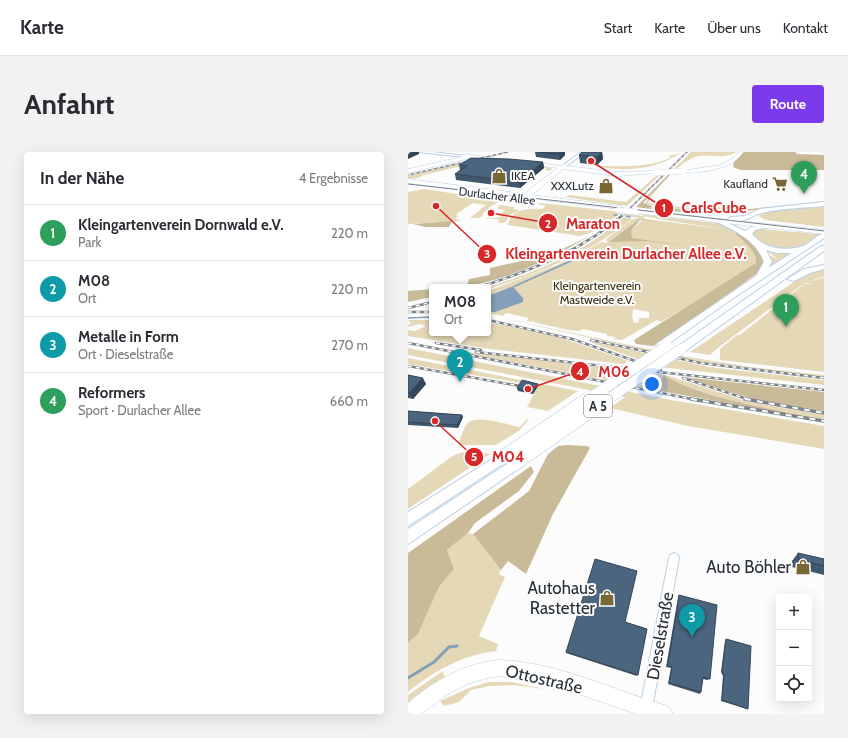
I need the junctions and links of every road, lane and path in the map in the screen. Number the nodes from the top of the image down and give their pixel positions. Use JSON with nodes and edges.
{"nodes":[{"id":1,"x":421,"y":152,"type":"edge"},
{"id":2,"x":442,"y":152,"type":"edge"},
{"id":3,"x":483,"y":152,"type":"edge"},
{"id":4,"x":488,"y":152,"type":"edge"},
{"id":5,"x":583,"y":152,"type":"edge"},
{"id":6,"x":738,"y":152,"type":"edge"},
{"id":7,"x":741,"y":152,"type":"edge"},
{"id":8,"x":436,"y":153,"type":"edge"},
{"id":9,"x":469,"y":156,"type":"junction"},
{"id":10,"x":451,"y":157,"type":"junction"},
{"id":11,"x":574,"y":159,"type":"junction"},
{"id":12,"x":510,"y":160,"type":"edge"},
{"id":13,"x":578,"y":167,"type":"junction"},
{"id":14,"x":562,"y":168,"type":"junction"},
{"id":15,"x":408,"y":170,"type":"edge"},
{"id":16,"x":683,"y":170,"type":"junction"},
{"id":17,"x":408,"y":181,"type":"edge"},
{"id":18,"x":408,"y":185,"type":"edge"},
{"id":19,"x":536,"y":190,"type":"junction"},
{"id":20,"x":510,"y":193,"type":"junction"},
{"id":21,"x":528,"y":197,"type":"junction"},
{"id":22,"x":553,"y":199,"type":"junction"},
{"id":23,"x":824,"y":204,"type":"edge"},
{"id":24,"x":618,"y":208,"type":"junction"},
{"id":25,"x":637,"y":211,"type":"junction"},
{"id":26,"x":731,"y":219,"type":"junction"},
{"id":27,"x":719,"y":221,"type":"junction"},
{"id":28,"x":768,"y":225,"type":"junction"},
{"id":29,"x":823,"y":234,"type":"edge"},
{"id":30,"x":807,"y":246,"type":"junction"},
{"id":31,"x":824,"y":248,"type":"edge"},
{"id":32,"x":824,"y":254,"type":"edge"},
{"id":33,"x":824,"y":267,"type":"edge"},
{"id":34,"x":757,"y":279,"type":"junction"},
{"id":35,"x":784,"y":282,"type":"junction"},
{"id":36,"x":696,"y":338,"type":"junction"},
{"id":37,"x":664,"y":345,"type":"junction"},
{"id":38,"x":408,"y":520,"type":"edge"},
{"id":39,"x":408,"y":537,"type":"edge"},
{"id":40,"x":674,"y":558,"type":"dead end"},
{"id":41,"x":646,"y":711,"type":"edge"},
{"id":42,"x":408,"y":714,"type":"edge"},
{"id":43,"x":664,"y":714,"type":"edge"}],
"edges":[{"from":1,"to":8,"type":"street"},
{"from":2,"to":9,"type":"street"},
{"from":3,"to":9,"type":"main road"},
{"from":4,"to":9,"type":"main road"},
{"from":5,"to":11,"type":"street"},
{"from":6,"to":16,"type":"main road"},
{"from":7,"to":16,"type":"main road"},
{"from":8,"to":10,"type":"street"},
{"from":9,"to":10,"type":"main road"},
{"from":9,"to":12,"type":"main road"},
{"from":9,"to":15,"type":"main road"},
{"from":10,"to":15,"type":"main road"},
{"from":11,"to":13,"type":"street"},
{"from":11,"to":14,"type":"street"},
{"from":13,"to":14,"type":"main road"},
{"from":13,"to":14,"type":"main road"},
{"from":13,"to":16,"type":"main road","bridge":true},
{"from":14,"to":14,"type":"main road"},
{"from":14,"to":19,"type":"main road"},
{"from":17,"to":20,"type":"main road","name":"Durlacher Allee"},
{"from":18,"to":21,"type":"main road","name":"Durlacher Allee"},
{"from":19,"to":20,"type":"main road"},
{"from":19,"to":21,"type":"main road"},
{"from":19,"to":22,"type":"main road"},
{"from":20,"to":21,"type":"main road","name":"Durlacher Allee"},
{"from":21,"to":22,"type":"main road","name":"Durlacher Allee"},
{"from":21,"to":24,"type":"main road","name":"Durlacher Allee"},
{"from":22,"to":24,"type":"main road","name":"Durlacher Allee"},
{"from":23,"to":26,"type":"highway"},
{"from":23,"to":28,"type":"highway"},
{"from":24,"to":25,"type":"main road","name":"Durlacher Allee","bridge":true},
{"from":25,"to":26,"type":"main road","name":"Durlacher Allee"},
{"from":25,"to":27,"type":"main road","name":"Durlacher Allee"},
{"from":26,"to":28,"type":"main road","name":"Durlacher Allee"},
{"from":27,"to":28,"type":"main road","name":"Durlacher Allee"},
{"from":27,"to":34,"type":"highway"},
{"from":28,"to":29,"type":"main road","name":"Durlacher Allee"},
{"from":28,"to":30,"type":"highway"},
{"from":29,"to":30,"type":"highway"},
{"from":29,"to":37,"type":"highway","number":"A 5"},
{"from":30,"to":34,"type":"highway"},
{"from":31,"to":36,"type":"highway","number":"A 5"},
{"from":32,"to":35,"type":"highway","number":"A 5"},
{"from":33,"to":35,"type":"highway"},
{"from":34,"to":37,"type":"highway"},
{"from":35,"to":36,"type":"highway","number":"A 5"},
{"from":36,"to":39,"type":"highway","number":"A 5","bridge":true},
{"from":37,"to":38,"type":"highway","number":"A 5","bridge":true},
{"from":40,"to":41,"type":"street","name":"Dieselstraße"},
{"from":41,"to":42,"type":"main road","name":"Ottostraße"},
{"from":41,"to":43,"type":"main road","name":"Ottostraße"}]}
